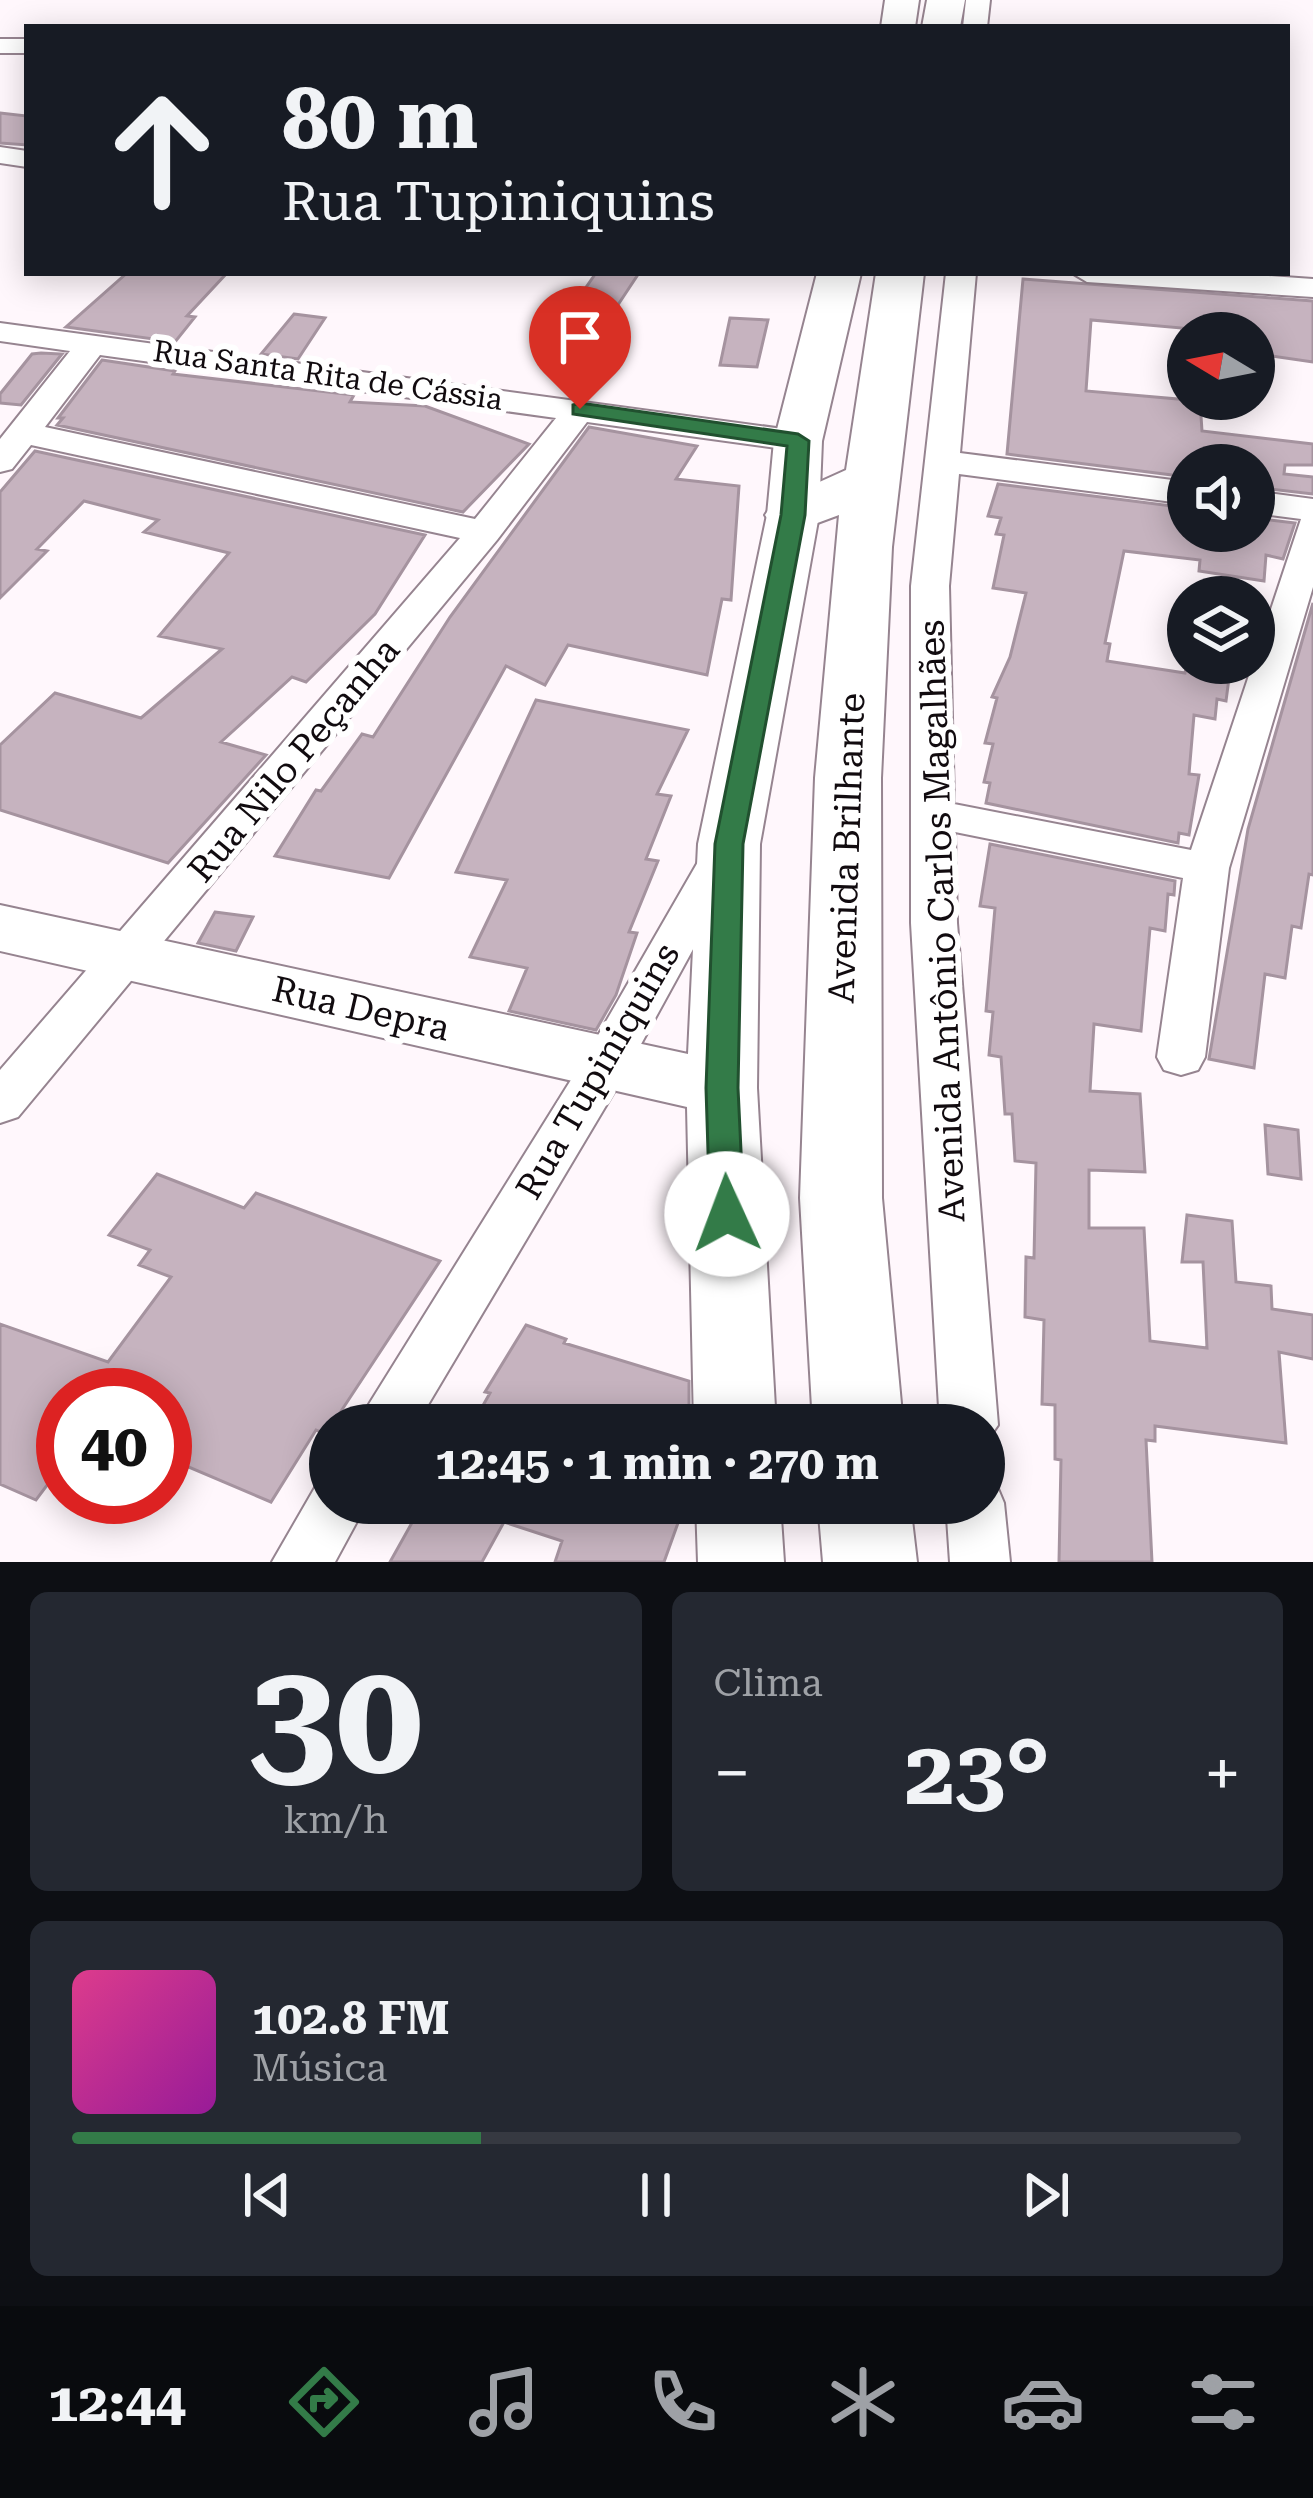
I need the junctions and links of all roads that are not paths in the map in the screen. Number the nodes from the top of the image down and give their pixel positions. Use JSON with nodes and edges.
{"nodes":[{"id":1,"x":901,"y":276,"type":"edge"},
{"id":2,"x":961,"y":276,"type":"edge"},
{"id":3,"x":1132,"y":276,"type":"edge"},
{"id":4,"x":832,"y":278,"type":"edge"},
{"id":5,"x":1313,"y":288,"type":"edge"},
{"id":6,"x":0,"y":332,"type":"edge"},
{"id":7,"x":93,"y":343,"type":"junction"},
{"id":8,"x":580,"y":409,"type":"junction"},
{"id":9,"x":25,"y":433,"type":"junction"},
{"id":10,"x":798,"y":441,"type":"junction"},
{"id":11,"x":941,"y":460,"type":"junction"},
{"id":12,"x":0,"y":462,"type":"edge"},
{"id":13,"x":871,"y":478,"type":"junction"},
{"id":14,"x":1167,"y":491,"type":"edge"},
{"id":15,"x":1275,"y":505,"type":"edge"},
{"id":16,"x":1313,"y":510,"type":"edge"},
{"id":17,"x":793,"y":515,"type":"junction"},
{"id":18,"x":1313,"y":527,"type":"edge"},
{"id":19,"x":484,"y":532,"type":"junction"},
{"id":20,"x":936,"y":814,"type":"junction"},
{"id":21,"x":729,"y":844,"type":"junction"},
{"id":22,"x":1207,"y":868,"type":"junction"},
{"id":23,"x":0,"y":928,"type":"edge"},
{"id":24,"x":129,"y":957,"type":"junction"},
{"id":25,"x":1181,"y":1057,"type":"dead end"},
{"id":26,"x":606,"y":1064,"type":"junction"},
{"id":27,"x":722,"y":1088,"type":"junction"},
{"id":28,"x":0,"y":1104,"type":"edge"},
{"id":29,"x":399,"y":1404,"type":"edge"},
{"id":30,"x":734,"y":1404,"type":"edge"},
{"id":31,"x":856,"y":1404,"type":"edge"},
{"id":32,"x":968,"y":1404,"type":"edge"},
{"id":33,"x":325,"y":1524,"type":"edge"},
{"id":34,"x":739,"y":1524,"type":"edge"},
{"id":35,"x":866,"y":1524,"type":"edge"},
{"id":36,"x":977,"y":1524,"type":"edge"},
{"id":37,"x":302,"y":1562,"type":"edge"},
{"id":38,"x":741,"y":1562,"type":"edge"},
{"id":39,"x":870,"y":1562,"type":"edge"},
{"id":40,"x":980,"y":1562,"type":"edge"}],
"edges":[{"from":1,"to":13,"type":"main road","name":"Avenida Brilhante"},
{"from":2,"to":11,"type":"street","name":"Avenida Antônio Carlos Magalhães"},
{"from":3,"to":5,"type":"street"},
{"from":4,"to":10,"type":"street","name":"Rua Tupiniquins"},
{"from":6,"to":7,"type":"street","name":"Rua Santa Rita de Cássia"},
{"from":7,"to":8,"type":"street","name":"Rua Santa Rita de Cássia"},
{"from":7,"to":9,"type":"street"},
{"from":8,"to":10,"type":"street","name":"Rua Santa Rita de Cássia"},
{"from":8,"to":19,"type":"street","name":"Rua Nilo Peçanha"},
{"from":9,"to":12,"type":"street"},
{"from":9,"to":19,"type":"street"},
{"from":10,"to":17,"type":"street","name":"Rua Tupiniquins"},
{"from":11,"to":14,"type":"street"},
{"from":11,"to":20,"type":"street","name":"Avenida Antônio Carlos Magalhães"},
{"from":13,"to":17,"type":"main road"},
{"from":13,"to":31,"type":"main road","name":"Avenida Brilhante"},
{"from":15,"to":16,"type":"street"},
{"from":17,"to":21,"type":"street","name":"Rua Tupiniquins"},
{"from":18,"to":22,"type":"street"},
{"from":19,"to":24,"type":"street","name":"Rua Nilo Peçanha"},
{"from":20,"to":22,"type":"street"},
{"from":20,"to":32,"type":"street","name":"Avenida Antônio Carlos Magalhães"},
{"from":21,"to":26,"type":"street","name":"Rua Tupiniquins"},
{"from":21,"to":27,"type":"street"},
{"from":22,"to":25,"type":"street"},
{"from":23,"to":24,"type":"street","name":"Rua Depra"},
{"from":24,"to":26,"type":"street","name":"Rua Depra"},
{"from":24,"to":28,"type":"street","name":"Rua Nilo Peçanha"},
{"from":26,"to":27,"type":"street","name":"Rua Depra"},
{"from":26,"to":29,"type":"street","name":"Rua Tupiniquins"},
{"from":27,"to":30,"type":"street"},
{"from":33,"to":37,"type":"street"},
{"from":34,"to":38,"type":"street"},
{"from":35,"to":39,"type":"main road"},
{"from":36,"to":40,"type":"street"}]}
